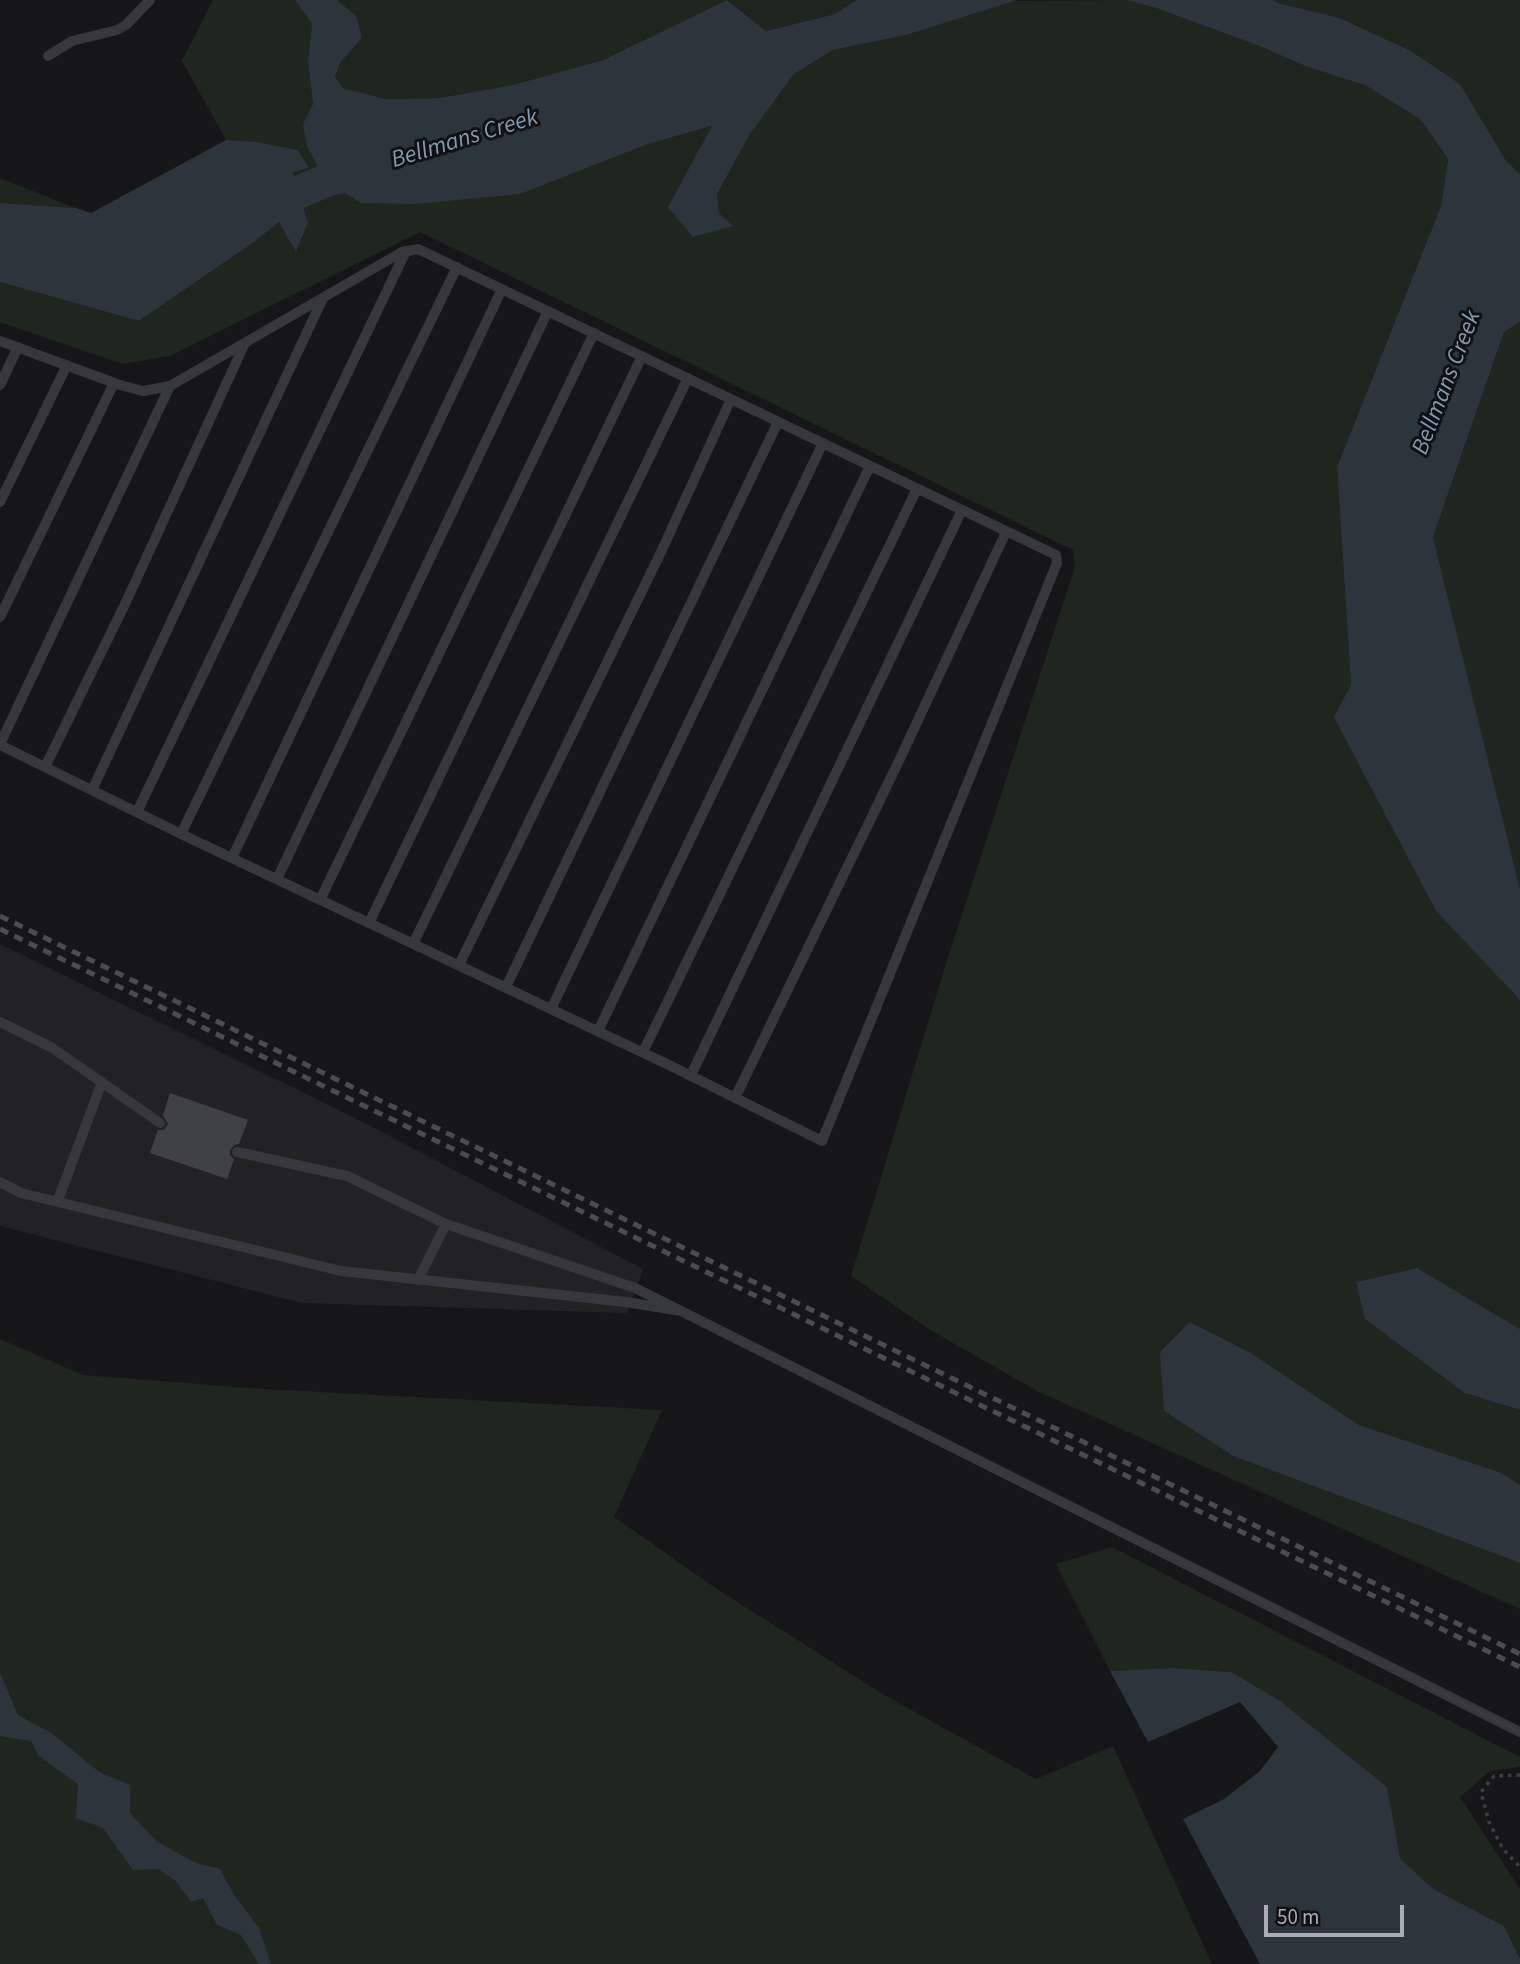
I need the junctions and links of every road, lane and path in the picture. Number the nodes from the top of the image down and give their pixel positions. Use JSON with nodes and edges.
{"nodes":[{"id":1,"x":150,"y":0,"type":"edge"},
{"id":2,"x":48,"y":56,"type":"dead end"},
{"id":3,"x":406,"y":251,"type":"junction"},
{"id":4,"x":457,"y":267,"type":"junction"},
{"id":5,"x":502,"y":289,"type":"junction"},
{"id":6,"x":323,"y":297,"type":"junction"},
{"id":7,"x":548,"y":311,"type":"junction"},
{"id":8,"x":594,"y":333,"type":"junction"},
{"id":9,"x":0,"y":341,"type":"edge"},
{"id":10,"x":244,"y":343,"type":"junction"},
{"id":11,"x":18,"y":347,"type":"junction"},
{"id":12,"x":642,"y":356,"type":"junction"},
{"id":13,"x":67,"y":365,"type":"junction"},
{"id":14,"x":688,"y":378,"type":"junction"},
{"id":15,"x":114,"y":383,"type":"junction"},
{"id":16,"x":0,"y":385,"type":"edge"},
{"id":17,"x":170,"y":386,"type":"junction"},
{"id":18,"x":731,"y":399,"type":"junction"},
{"id":19,"x":778,"y":422,"type":"junction"},
{"id":20,"x":823,"y":443,"type":"junction"},
{"id":21,"x":870,"y":466,"type":"junction"},
{"id":22,"x":917,"y":489,"type":"junction"},
{"id":23,"x":0,"y":502,"type":"edge"},
{"id":24,"x":962,"y":510,"type":"junction"},
{"id":25,"x":1006,"y":531,"type":"junction"},
{"id":26,"x":0,"y":617,"type":"edge"},
{"id":27,"x":0,"y":745,"type":"edge"},
{"id":28,"x":45,"y":767,"type":"junction"},
{"id":29,"x":92,"y":790,"type":"junction"},
{"id":30,"x":137,"y":812,"type":"junction"},
{"id":31,"x":181,"y":834,"type":"junction"},
{"id":32,"x":232,"y":858,"type":"junction"},
{"id":33,"x":277,"y":879,"type":"junction"},
{"id":34,"x":320,"y":900,"type":"junction"},
{"id":35,"x":369,"y":923,"type":"junction"},
{"id":36,"x":413,"y":944,"type":"junction"},
{"id":37,"x":459,"y":965,"type":"junction"},
{"id":38,"x":506,"y":987,"type":"junction"},
{"id":39,"x":551,"y":1009,"type":"junction"},
{"id":40,"x":0,"y":1022,"type":"edge"},
{"id":41,"x":598,"y":1031,"type":"junction"},
{"id":42,"x":643,"y":1052,"type":"junction"},
{"id":43,"x":691,"y":1076,"type":"junction"},
{"id":44,"x":102,"y":1082,"type":"junction"},
{"id":45,"x":735,"y":1098,"type":"junction"},
{"id":46,"x":160,"y":1123,"type":"dead end"},
{"id":47,"x":237,"y":1152,"type":"dead end"},
{"id":48,"x":0,"y":1182,"type":"edge"},
{"id":49,"x":58,"y":1200,"type":"junction"},
{"id":50,"x":446,"y":1224,"type":"junction"},
{"id":51,"x":418,"y":1280,"type":"junction"},
{"id":52,"x":681,"y":1311,"type":"junction"},
{"id":53,"x":1520,"y":1732,"type":"edge"},
{"id":54,"x":1520,"y":1775,"type":"edge"},
{"id":55,"x":1520,"y":1867,"type":"edge"}],
"edges":[{"from":1,"to":2,"type":"lane"},
{"from":3,"to":4,"type":"lane"},
{"from":3,"to":6,"type":"lane"},
{"from":3,"to":30,"type":"lane"},
{"from":4,"to":5,"type":"lane"},
{"from":4,"to":31,"type":"lane"},
{"from":5,"to":7,"type":"lane"},
{"from":5,"to":32,"type":"lane"},
{"from":6,"to":10,"type":"lane"},
{"from":6,"to":29,"type":"lane"},
{"from":7,"to":8,"type":"lane"},
{"from":7,"to":33,"type":"lane"},
{"from":8,"to":12,"type":"lane"},
{"from":8,"to":34,"type":"lane"},
{"from":9,"to":11,"type":"lane"},
{"from":10,"to":17,"type":"lane"},
{"from":10,"to":28,"type":"lane"},
{"from":11,"to":13,"type":"lane"},
{"from":11,"to":16,"type":"lane"},
{"from":12,"to":14,"type":"lane"},
{"from":12,"to":35,"type":"lane"},
{"from":13,"to":15,"type":"lane"},
{"from":13,"to":23,"type":"lane"},
{"from":14,"to":18,"type":"lane"},
{"from":14,"to":36,"type":"lane"},
{"from":15,"to":17,"type":"lane"},
{"from":15,"to":26,"type":"lane"},
{"from":17,"to":27,"type":"lane"},
{"from":18,"to":19,"type":"lane"},
{"from":18,"to":37,"type":"lane"},
{"from":19,"to":20,"type":"lane"},
{"from":19,"to":38,"type":"lane"},
{"from":20,"to":21,"type":"lane"},
{"from":20,"to":39,"type":"lane"},
{"from":21,"to":22,"type":"lane"},
{"from":21,"to":41,"type":"lane"},
{"from":22,"to":24,"type":"lane"},
{"from":22,"to":42,"type":"lane"},
{"from":24,"to":25,"type":"lane"},
{"from":24,"to":43,"type":"lane"},
{"from":25,"to":45,"type":"lane"},
{"from":25,"to":45,"type":"lane"},
{"from":27,"to":28,"type":"lane"},
{"from":28,"to":29,"type":"lane"},
{"from":29,"to":30,"type":"lane"},
{"from":30,"to":31,"type":"lane"},
{"from":31,"to":32,"type":"lane"},
{"from":32,"to":33,"type":"lane"},
{"from":33,"to":34,"type":"lane"},
{"from":34,"to":35,"type":"lane"},
{"from":35,"to":36,"type":"lane"},
{"from":36,"to":37,"type":"lane"},
{"from":37,"to":38,"type":"lane"},
{"from":38,"to":39,"type":"lane"},
{"from":39,"to":41,"type":"lane"},
{"from":40,"to":44,"type":"lane"},
{"from":41,"to":42,"type":"lane"},
{"from":42,"to":43,"type":"lane"},
{"from":43,"to":45,"type":"lane"},
{"from":44,"to":46,"type":"lane"},
{"from":44,"to":49,"type":"lane"},
{"from":47,"to":50,"type":"lane"},
{"from":48,"to":49,"type":"lane"},
{"from":49,"to":51,"type":"lane"},
{"from":50,"to":51,"type":"lane"},
{"from":50,"to":52,"type":"lane"},
{"from":51,"to":52,"type":"lane"},
{"from":52,"to":53,"type":"lane"},
{"from":54,"to":55,"type":"path"}]}
